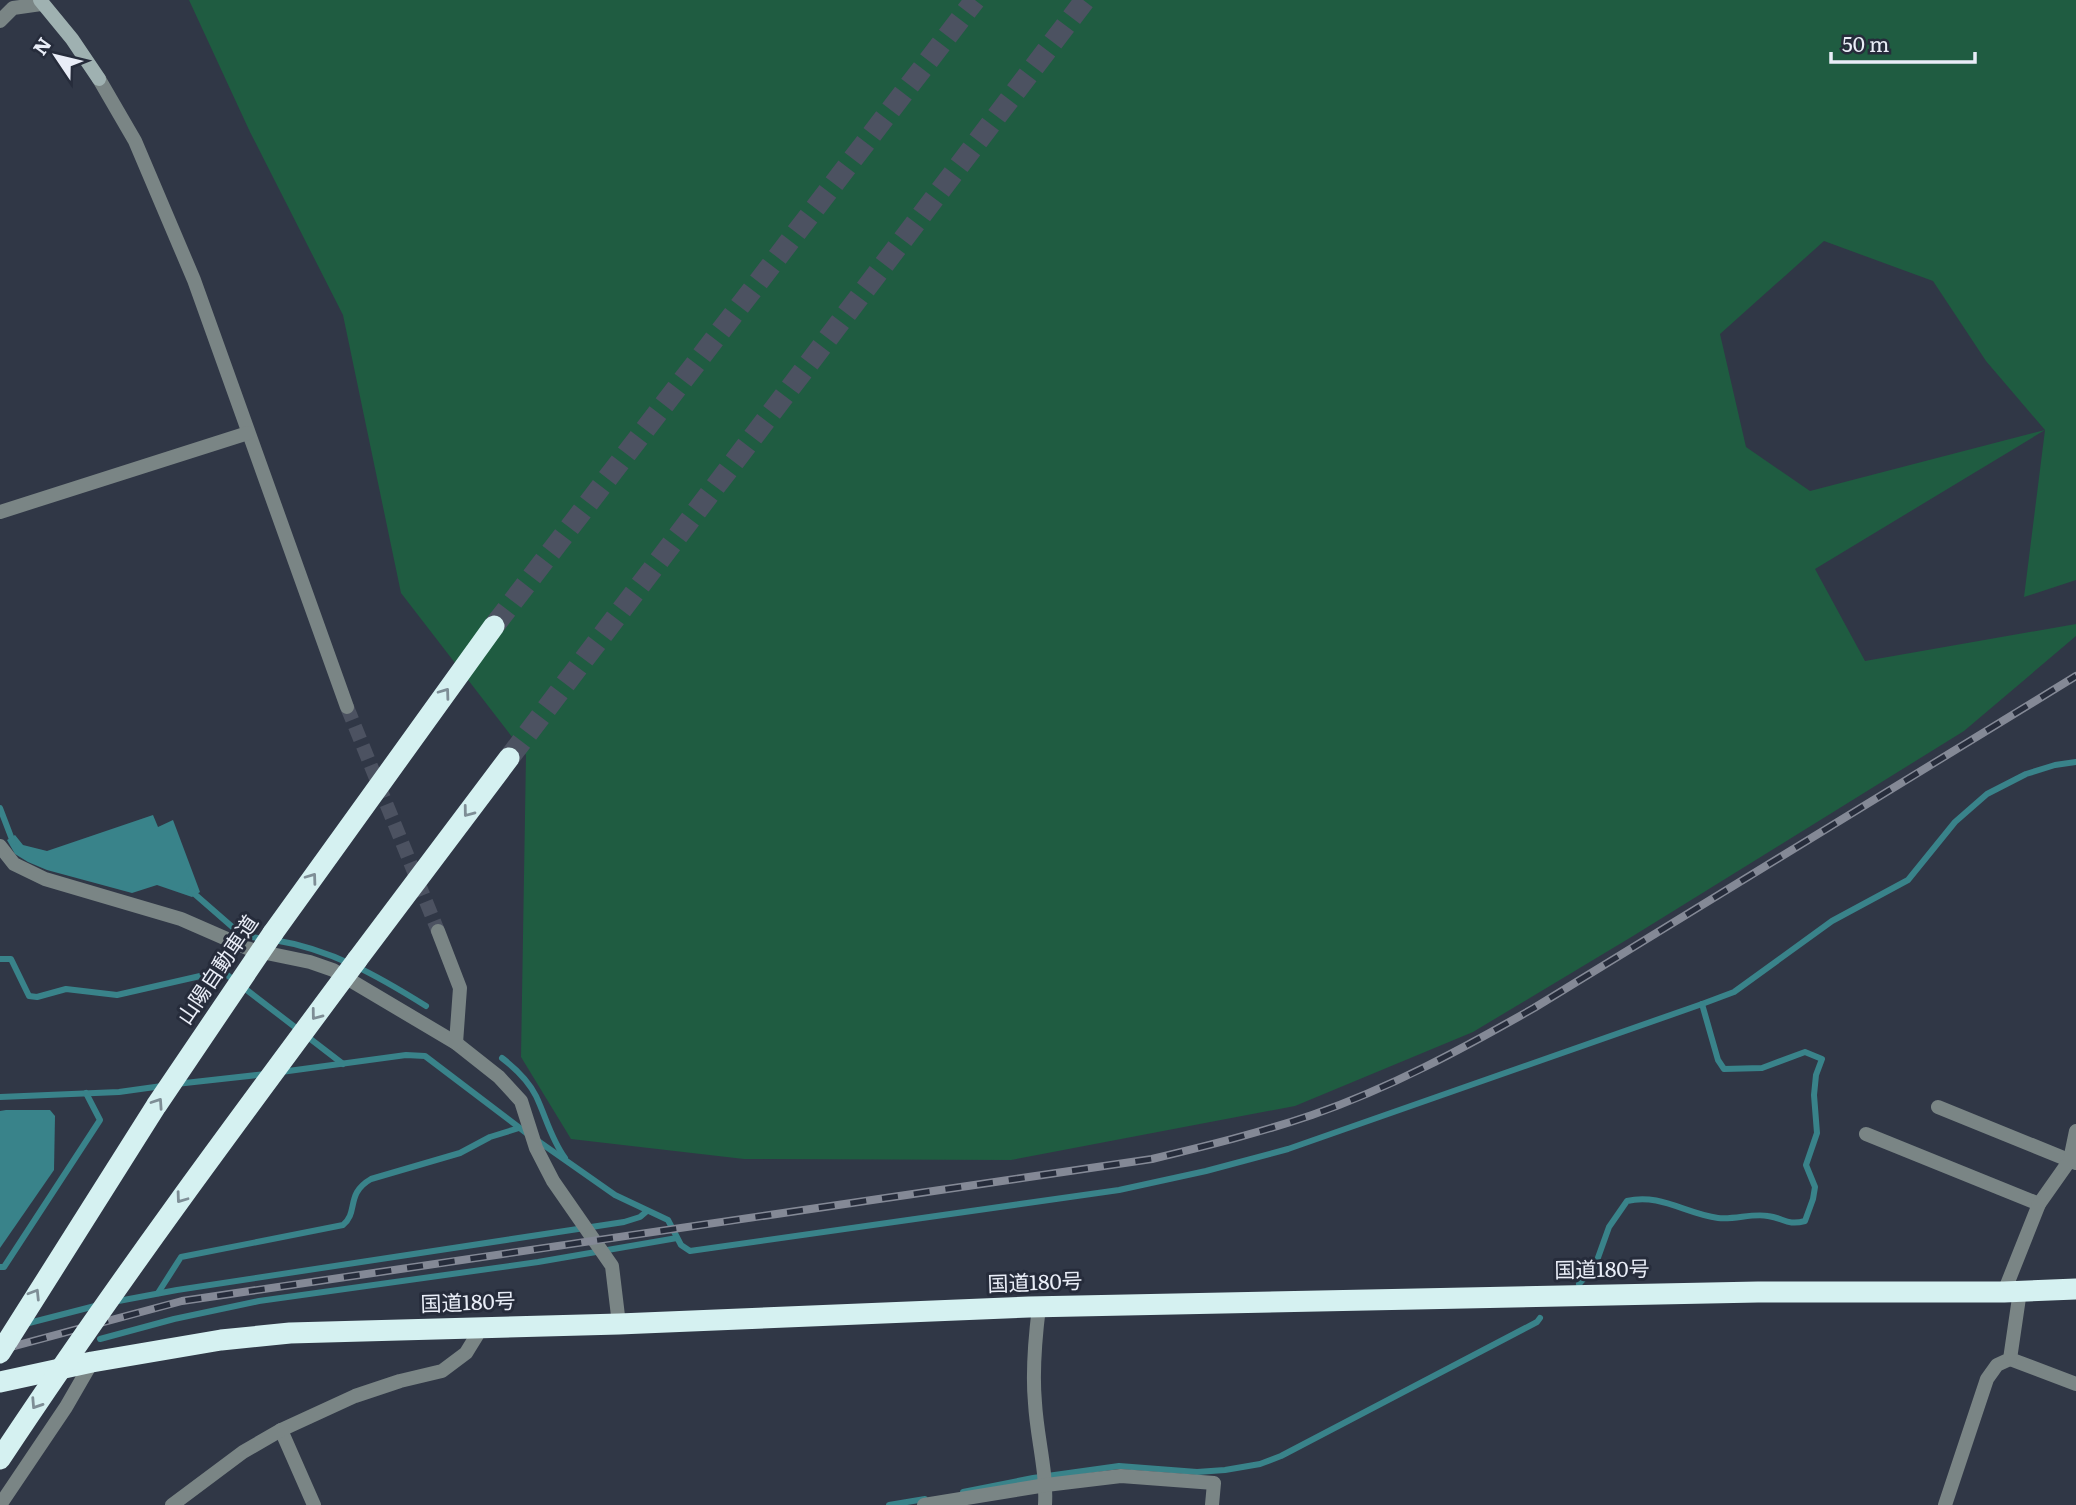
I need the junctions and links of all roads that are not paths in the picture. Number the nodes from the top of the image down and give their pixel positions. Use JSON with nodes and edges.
{"nodes":[{"id":1,"x":41,"y":2,"type":"edge"},
{"id":2,"x":0,"y":21,"type":"edge"},
{"id":3,"x":248,"y":433,"type":"junction"},
{"id":4,"x":0,"y":512,"type":"edge"},
{"id":5,"x":494,"y":626,"type":"tunnel mouth"},
{"id":6,"x":347,"y":706,"type":"tunnel mouth"},
{"id":7,"x":509,"y":758,"type":"tunnel mouth"},
{"id":8,"x":0,"y":846,"type":"edge"},
{"id":9,"x":438,"y":931,"type":"tunnel mouth"},
{"id":10,"x":456,"y":1043,"type":"junction"},
{"id":11,"x":1938,"y":1107,"type":"dead end"},
{"id":12,"x":2076,"y":1131,"type":"edge"},
{"id":13,"x":1866,"y":1133,"type":"dead end"},
{"id":14,"x":2073,"y":1161,"type":"edge"},
{"id":15,"x":2039,"y":1203,"type":"junction"},
{"id":16,"x":2076,"y":1289,"type":"edge"},
{"id":17,"x":2012,"y":1291,"type":"junction"},
{"id":18,"x":1039,"y":1307,"type":"junction"},
{"id":19,"x":619,"y":1324,"type":"junction"},
{"id":20,"x":482,"y":1327,"type":"junction"},
{"id":21,"x":0,"y":1353,"type":"edge"},
{"id":22,"x":2010,"y":1359,"type":"junction"},
{"id":23,"x":92,"y":1362,"type":"junction"},
{"id":24,"x":0,"y":1382,"type":"edge"},
{"id":25,"x":2076,"y":1384,"type":"edge"},
{"id":26,"x":281,"y":1430,"type":"junction"},
{"id":27,"x":0,"y":1459,"type":"edge"},
{"id":28,"x":1045,"y":1479,"type":"junction"},
{"id":29,"x":0,"y":1505,"type":"edge"},
{"id":30,"x":172,"y":1505,"type":"edge"},
{"id":31,"x":314,"y":1505,"type":"edge"},
{"id":32,"x":924,"y":1505,"type":"edge"},
{"id":33,"x":1045,"y":1505,"type":"edge"},
{"id":34,"x":1212,"y":1505,"type":"edge"},
{"id":35,"x":1945,"y":1505,"type":"edge"}],
"edges":[{"from":1,"to":2,"type":"street"},
{"from":1,"to":3,"type":"street"},
{"from":3,"to":4,"type":"street"},
{"from":3,"to":6,"type":"street"},
{"from":21,"to":5,"type":"highway","name":"山陽自動車道","one_way":true,"bridge":true},
{"from":7,"to":27,"type":"highway","one_way":true,"bridge":true},
{"from":8,"to":10,"type":"street"},
{"from":9,"to":10,"type":"street"},
{"from":10,"to":19,"type":"street"},
{"from":11,"to":14,"type":"street"},
{"from":12,"to":14,"type":"street"},
{"from":13,"to":15,"type":"street"},
{"from":14,"to":15,"type":"street"},
{"from":15,"to":17,"type":"street"},
{"from":16,"to":17,"type":"highway","name":"国道180号"},
{"from":17,"to":18,"type":"highway","name":"国道180号"},
{"from":17,"to":22,"type":"street"},
{"from":18,"to":19,"type":"highway","name":"国道180号"},
{"from":18,"to":28,"type":"street"},
{"from":19,"to":20,"type":"highway","name":"国道180号"},
{"from":20,"to":23,"type":"highway","name":"国道180号"},
{"from":20,"to":26,"type":"street"},
{"from":22,"to":25,"type":"street"},
{"from":22,"to":35,"type":"street"},
{"from":23,"to":24,"type":"highway","name":"国道180号"},
{"from":23,"to":29,"type":"street"},
{"from":26,"to":30,"type":"street"},
{"from":26,"to":31,"type":"street"},
{"from":28,"to":32,"type":"street"},
{"from":28,"to":33,"type":"street"},
{"from":28,"to":34,"type":"street"}]}
